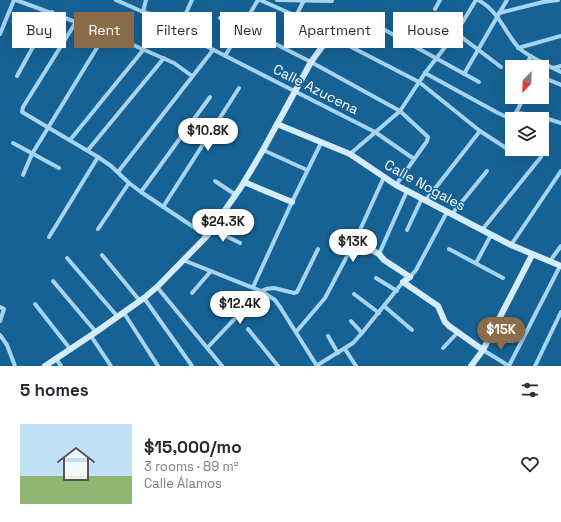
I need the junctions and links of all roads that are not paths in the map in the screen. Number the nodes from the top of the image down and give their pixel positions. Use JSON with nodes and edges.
{"nodes":[{"id":1,"x":15,"y":0,"type":"edge"},
{"id":2,"x":116,"y":0,"type":"edge"},
{"id":3,"x":146,"y":0,"type":"edge"},
{"id":4,"x":192,"y":0,"type":"edge"},
{"id":5,"x":259,"y":0,"type":"edge"},
{"id":6,"x":277,"y":0,"type":"edge"},
{"id":7,"x":303,"y":0,"type":"edge"},
{"id":8,"x":440,"y":0,"type":"edge"},
{"id":9,"x":477,"y":0,"type":"edge"},
{"id":10,"x":507,"y":0,"type":"edge"},
{"id":11,"x":558,"y":0,"type":"edge"},
{"id":12,"x":332,"y":1,"type":"edge"},
{"id":13,"x":544,"y":1,"type":"edge"},
{"id":14,"x":30,"y":2,"type":"edge"},
{"id":15,"x":435,"y":9,"type":"dead end"},
{"id":16,"x":52,"y":12,"type":"edge"},
{"id":17,"x":143,"y":12,"type":"joint"},
{"id":18,"x":187,"y":12,"type":"edge"},
{"id":19,"x":251,"y":12,"type":"edge"},
{"id":20,"x":287,"y":12,"type":"edge"},
{"id":21,"x":298,"y":12,"type":"edge"},
{"id":22,"x":498,"y":15,"type":"junction"},
{"id":23,"x":463,"y":22,"type":"edge"},
{"id":24,"x":74,"y":25,"type":"edge"},
{"id":25,"x":385,"y":30,"type":"edge"},
{"id":26,"x":0,"y":34,"type":"edge"},
{"id":27,"x":561,"y":36,"type":"edge"},
{"id":28,"x":463,"y":39,"type":"edge"},
{"id":29,"x":276,"y":44,"type":"edge"},
{"id":30,"x":134,"y":45,"type":"edge"},
{"id":31,"x":32,"y":48,"type":"edge"},
{"id":32,"x":97,"y":48,"type":"edge"},
{"id":33,"x":209,"y":48,"type":"edge"},
{"id":34,"x":230,"y":48,"type":"edge"},
{"id":35,"x":321,"y":48,"type":"edge"},
{"id":36,"x":353,"y":48,"type":"edge"},
{"id":37,"x":445,"y":48,"type":"edge"},
{"id":38,"x":518,"y":48,"type":"junction"},
{"id":39,"x":144,"y":49,"type":"junction"},
{"id":40,"x":212,"y":50,"type":"junction"},
{"id":41,"x":477,"y":51,"type":"junction"},
{"id":42,"x":225,"y":56,"type":"junction"},
{"id":43,"x":531,"y":56,"type":"junction"},
{"id":44,"x":164,"y":58,"type":"junction"},
{"id":45,"x":437,"y":59,"type":"junction"},
{"id":46,"x":529,"y":60,"type":"edge"},
{"id":47,"x":536,"y":60,"type":"edge"},
{"id":48,"x":311,"y":62,"type":"junction"},
{"id":49,"x":561,"y":66,"type":"edge"},
{"id":50,"x":501,"y":67,"type":"dead end"},
{"id":51,"x":549,"y":67,"type":"edge"},
{"id":52,"x":553,"y":68,"type":"junction"},
{"id":53,"x":561,"y":72,"type":"edge"},
{"id":54,"x":425,"y":73,"type":"junction"},
{"id":55,"x":464,"y":74,"type":"junction"},
{"id":56,"x":17,"y":76,"type":"dead end"},
{"id":57,"x":192,"y":76,"type":"junction"},
{"id":58,"x":549,"y":81,"type":"edge"},
{"id":59,"x":419,"y":82,"type":"junction"},
{"id":60,"x":479,"y":82,"type":"dead end"},
{"id":61,"x":561,"y":85,"type":"edge"},
{"id":62,"x":239,"y":88,"type":"dead end"},
{"id":63,"x":295,"y":91,"type":"junction"},
{"id":64,"x":210,"y":97,"type":"dead end"},
{"id":65,"x":400,"y":111,"type":"junction"},
{"id":66,"x":505,"y":116,"type":"edge"},
{"id":67,"x":549,"y":119,"type":"edge"},
{"id":68,"x":561,"y":123,"type":"edge"},
{"id":69,"x":277,"y":124,"type":"junction"},
{"id":70,"x":48,"y":128,"type":"junction"},
{"id":71,"x":480,"y":131,"type":"junction"},
{"id":72,"x":374,"y":132,"type":"junction"},
{"id":73,"x":70,"y":140,"type":"junction"},
{"id":74,"x":13,"y":143,"type":"dead end"},
{"id":75,"x":321,"y":143,"type":"junction"},
{"id":76,"x":505,"y":147,"type":"edge"},
{"id":77,"x":88,"y":150,"type":"junction"},
{"id":78,"x":263,"y":150,"type":"junction"},
{"id":79,"x":32,"y":154,"type":"junction"},
{"id":80,"x":350,"y":154,"type":"junction"},
{"id":81,"x":98,"y":157,"type":"junction"},
{"id":82,"x":541,"y":157,"type":"dead end"},
{"id":83,"x":414,"y":159,"type":"junction"},
{"id":84,"x":59,"y":168,"type":"dead end"},
{"id":85,"x":307,"y":170,"type":"junction"},
{"id":86,"x":487,"y":171,"type":"dead end"},
{"id":87,"x":561,"y":171,"type":"edge"},
{"id":88,"x":118,"y":172,"type":"junction"},
{"id":89,"x":23,"y":175,"type":"dead end"},
{"id":90,"x":384,"y":177,"type":"junction"},
{"id":91,"x":215,"y":181,"type":"dead end"},
{"id":92,"x":244,"y":182,"type":"junction"},
{"id":93,"x":129,"y":183,"type":"junction"},
{"id":94,"x":396,"y":185,"type":"junction"},
{"id":95,"x":407,"y":191,"type":"junction"},
{"id":96,"x":141,"y":192,"type":"junction"},
{"id":97,"x":236,"y":195,"type":"junction"},
{"id":98,"x":424,"y":199,"type":"junction"},
{"id":99,"x":292,"y":202,"type":"junction"},
{"id":100,"x":163,"y":207,"type":"junction"},
{"id":101,"x":450,"y":213,"type":"junction"},
{"id":102,"x":98,"y":229,"type":"dead end"},
{"id":103,"x":212,"y":229,"type":"junction"},
{"id":104,"x":407,"y":230,"type":"dead end"},
{"id":105,"x":482,"y":230,"type":"junction"},
{"id":106,"x":491,"y":235,"type":"junction"},
{"id":107,"x":207,"y":236,"type":"junction"},
{"id":108,"x":50,"y":238,"type":"dead end"},
{"id":109,"x":355,"y":241,"type":"junction"},
{"id":110,"x":240,"y":243,"type":"dead end"},
{"id":111,"x":511,"y":245,"type":"junction"},
{"id":112,"x":561,"y":246,"type":"edge"},
{"id":113,"x":318,"y":249,"type":"dead end"},
{"id":114,"x":449,"y":249,"type":"dead end"},
{"id":115,"x":379,"y":254,"type":"junction"},
{"id":116,"x":102,"y":255,"type":"dead end"},
{"id":117,"x":532,"y":255,"type":"junction"},
{"id":118,"x":68,"y":258,"type":"dead end"},
{"id":119,"x":184,"y":260,"type":"junction"},
{"id":120,"x":550,"y":261,"type":"junction"},
{"id":121,"x":476,"y":263,"type":"junction"},
{"id":122,"x":560,"y":266,"type":"edge"},
{"id":123,"x":211,"y":270,"type":"junction"},
{"id":124,"x":410,"y":277,"type":"junction"},
{"id":125,"x":376,"y":278,"type":"dead end"},
{"id":126,"x":503,"y":278,"type":"dead end"},
{"id":127,"x":53,"y":281,"type":"dead end"},
{"id":128,"x":403,"y":282,"type":"junction"},
{"id":129,"x":157,"y":287,"type":"junction"},
{"id":130,"x":253,"y":287,"type":"junction"},
{"id":131,"x":261,"y":291,"type":"junction"},
{"id":132,"x":397,"y":291,"type":"junction"},
{"id":133,"x":192,"y":293,"type":"dead end"},
{"id":134,"x":354,"y":294,"type":"dead end"},
{"id":135,"x":142,"y":300,"type":"junction"},
{"id":136,"x":35,"y":304,"type":"dead end"},
{"id":137,"x":384,"y":306,"type":"junction"},
{"id":138,"x":2,"y":308,"type":"edge"},
{"id":139,"x":561,"y":312,"type":"edge"},
{"id":140,"x":379,"y":313,"type":"junction"},
{"id":141,"x":121,"y":315,"type":"junction"},
{"id":142,"x":0,"y":321,"type":"edge"},
{"id":143,"x":351,"y":321,"type":"dead end"},
{"id":144,"x":248,"y":329,"type":"dead end"},
{"id":145,"x":412,"y":330,"type":"dead end"},
{"id":146,"x":96,"y":332,"type":"junction"},
{"id":147,"x":296,"y":332,"type":"junction"},
{"id":148,"x":458,"y":332,"type":"junction"},
{"id":149,"x":362,"y":333,"type":"junction"},
{"id":150,"x":0,"y":335,"type":"edge"},
{"id":151,"x":91,"y":336,"type":"junction"},
{"id":152,"x":328,"y":336,"type":"dead end"},
{"id":153,"x":208,"y":348,"type":"junction"},
{"id":154,"x":443,"y":348,"type":"dead end"},
{"id":155,"x":345,"y":349,"type":"junction"},
{"id":156,"x":70,"y":350,"type":"junction"},
{"id":157,"x":483,"y":350,"type":"junction"},
{"id":158,"x":338,"y":353,"type":"junction"},
{"id":159,"x":56,"y":359,"type":"junction"},
{"id":160,"x":15,"y":366,"type":"edge"},
{"id":161,"x":45,"y":366,"type":"edge"},
{"id":162,"x":61,"y":366,"type":"edge"},
{"id":163,"x":111,"y":366,"type":"edge"},
{"id":164,"x":158,"y":366,"type":"edge"},
{"id":165,"x":192,"y":366,"type":"edge"},
{"id":166,"x":222,"y":366,"type":"edge"},
{"id":167,"x":278,"y":366,"type":"edge"},
{"id":168,"x":317,"y":366,"type":"edge"},
{"id":169,"x":356,"y":366,"type":"edge"},
{"id":170,"x":471,"y":366,"type":"edge"},
{"id":171,"x":509,"y":366,"type":"edge"},
{"id":172,"x":535,"y":366,"type":"edge"}],
"edges":[{"from":1,"to":14,"type":"street"},
{"from":1,"to":26,"type":"street"},
{"from":2,"to":17,"type":"street"},
{"from":3,"to":17,"type":"street"},
{"from":4,"to":18,"type":"street"},
{"from":5,"to":19,"type":"street"},
{"from":5,"to":20,"type":"street"},
{"from":6,"to":7,"type":"street"},
{"from":7,"to":12,"type":"street"},
{"from":7,"to":21,"type":"street"},
{"from":8,"to":15,"type":"street"},
{"from":9,"to":22,"type":"street"},
{"from":9,"to":23,"type":"street"},
{"from":10,"to":22,"type":"street"},
{"from":11,"to":13,"type":"street"},
{"from":13,"to":22,"type":"street"},
{"from":14,"to":16,"type":"street"},
{"from":22,"to":38,"type":"street"},
{"from":22,"to":41,"type":"street"},
{"from":24,"to":70,"type":"street"},
{"from":25,"to":45,"type":"street"},
{"from":27,"to":38,"type":"street"},
{"from":28,"to":41,"type":"street"},
{"from":29,"to":48,"type":"street"},
{"from":30,"to":39,"type":"street"},
{"from":31,"to":56,"type":"street"},
{"from":32,"to":70,"type":"street"},
{"from":33,"to":40,"type":"street","name":"Calle Azucena"},
{"from":34,"to":42,"type":"street"},
{"from":35,"to":48,"type":"street"},
{"from":36,"to":59,"type":"street"},
{"from":37,"to":45,"type":"street"},
{"from":38,"to":43,"type":"street"},
{"from":39,"to":44,"type":"street"},
{"from":39,"to":73,"type":"street"},
{"from":40,"to":42,"type":"street","name":"Calle Azucena"},
{"from":40,"to":57,"type":"street"},
{"from":41,"to":50,"type":"street"},
{"from":41,"to":55,"type":"street"},
{"from":42,"to":63,"type":"street","name":"Calle Azucena"},
{"from":43,"to":46,"type":"street"},
{"from":43,"to":47,"type":"street"},
{"from":44,"to":57,"type":"street"},
{"from":44,"to":77,"type":"street"},
{"from":45,"to":54,"type":"street"},
{"from":45,"to":55,"type":"street"},
{"from":48,"to":63,"type":"street"},
{"from":48,"to":65,"type":"street"},
{"from":49,"to":52,"type":"street"},
{"from":51,"to":52,"type":"street"},
{"from":52,"to":53,"type":"street"},
{"from":54,"to":59,"type":"street"},
{"from":54,"to":66,"type":"street"},
{"from":55,"to":60,"type":"street"},
{"from":57,"to":88,"type":"street"},
{"from":58,"to":61,"type":"street"},
{"from":59,"to":65,"type":"street"},
{"from":59,"to":71,"type":"street"},
{"from":62,"to":100,"type":"street"},
{"from":63,"to":69,"type":"street"},
{"from":63,"to":72,"type":"street","name":"Calle Azucena"},
{"from":64,"to":96,"type":"street"},
{"from":65,"to":72,"type":"street"},
{"from":65,"to":83,"type":"street"},
{"from":67,"to":68,"type":"street"},
{"from":69,"to":75,"type":"street","name":"Calle Nogales"},
{"from":69,"to":78,"type":"street"},
{"from":70,"to":73,"type":"street"},
{"from":70,"to":79,"type":"street"},
{"from":71,"to":76,"type":"street"},
{"from":71,"to":98,"type":"street"},
{"from":72,"to":80,"type":"street"},
{"from":72,"to":83,"type":"street","name":"Calle Azucena"},
{"from":73,"to":77,"type":"street"},
{"from":74,"to":79,"type":"street"},
{"from":75,"to":80,"type":"street","name":"Calle Nogales"},
{"from":75,"to":85,"type":"street"},
{"from":77,"to":81,"type":"street"},
{"from":78,"to":85,"type":"street"},
{"from":78,"to":92,"type":"street"},
{"from":79,"to":84,"type":"street"},
{"from":79,"to":89,"type":"street"},
{"from":80,"to":90,"type":"street","name":"Calle Nogales"},
{"from":81,"to":88,"type":"street"},
{"from":81,"to":108,"type":"street"},
{"from":82,"to":105,"type":"street"},
{"from":83,"to":94,"type":"street"},
{"from":85,"to":99,"type":"street"},
{"from":86,"to":101,"type":"street"},
{"from":87,"to":111,"type":"street"},
{"from":88,"to":93,"type":"street"},
{"from":90,"to":94,"type":"street","name":"Calle Nogales"},
{"from":90,"to":109,"type":"street"},
{"from":91,"to":97,"type":"street"},
{"from":92,"to":97,"type":"street"},
{"from":92,"to":99,"type":"street"},
{"from":93,"to":96,"type":"street"},
{"from":93,"to":102,"type":"street"},
{"from":94,"to":95,"type":"street","name":"Calle Nogales"},
{"from":95,"to":98,"type":"street","name":"Calle Nogales"},
{"from":95,"to":115,"type":"street"},
{"from":96,"to":100,"type":"street"},
{"from":97,"to":103,"type":"street"},
{"from":98,"to":101,"type":"street","name":"Calle Nogales"},
{"from":98,"to":104,"type":"street"},
{"from":99,"to":130,"type":"street"},
{"from":100,"to":107,"type":"street"},
{"from":101,"to":105,"type":"street","name":"Calle Nogales"},
{"from":101,"to":124,"type":"street"},
{"from":103,"to":107,"type":"street"},
{"from":103,"to":110,"type":"street"},
{"from":105,"to":106,"type":"street","name":"Calle Nogales"},
{"from":106,"to":111,"type":"street","name":"Calle Nogales"},
{"from":106,"to":121,"type":"street"},
{"from":107,"to":119,"type":"street"},
{"from":109,"to":115,"type":"street"},
{"from":109,"to":147,"type":"street"},
{"from":111,"to":117,"type":"street","name":"Calle Nogales"},
{"from":112,"to":120,"type":"street"},
{"from":113,"to":131,"type":"street"},
{"from":114,"to":121,"type":"street"},
{"from":115,"to":124,"type":"street"},
{"from":116,"to":135,"type":"street"},
{"from":117,"to":120,"type":"street","name":"Calle Nogales"},
{"from":117,"to":157,"type":"street"},
{"from":118,"to":141,"type":"street"},
{"from":119,"to":123,"type":"street"},
{"from":119,"to":129,"type":"street"},
{"from":120,"to":122,"type":"street","name":"Calle Nogales"},
{"from":121,"to":126,"type":"street"},
{"from":122,"to":171,"type":"street"},
{"from":123,"to":130,"type":"street"},
{"from":123,"to":133,"type":"street"},
{"from":124,"to":128,"type":"street"},
{"from":125,"to":132,"type":"street"},
{"from":127,"to":146,"type":"street"},
{"from":128,"to":132,"type":"street"},
{"from":128,"to":148,"type":"street"},
{"from":129,"to":135,"type":"street"},
{"from":129,"to":153,"type":"street"},
{"from":130,"to":131,"type":"street"},
{"from":131,"to":147,"type":"street"},
{"from":131,"to":153,"type":"street"},
{"from":132,"to":137,"type":"street"},
{"from":134,"to":140,"type":"street"},
{"from":135,"to":141,"type":"street"},
{"from":135,"to":165,"type":"street"},
{"from":136,"to":156,"type":"street"},
{"from":137,"to":140,"type":"street"},
{"from":137,"to":145,"type":"street"},
{"from":138,"to":142,"type":"street"},
{"from":139,"to":172,"type":"street"},
{"from":140,"to":149,"type":"street"},
{"from":141,"to":146,"type":"street"},
{"from":141,"to":164,"type":"street"},
{"from":143,"to":149,"type":"street"},
{"from":144,"to":167,"type":"street"},
{"from":146,"to":151,"type":"street"},
{"from":147,"to":168,"type":"street"},
{"from":148,"to":154,"type":"street"},
{"from":148,"to":157,"type":"street"},
{"from":149,"to":155,"type":"street"},
{"from":150,"to":160,"type":"street"},
{"from":151,"to":156,"type":"street"},
{"from":151,"to":163,"type":"street"},
{"from":152,"to":158,"type":"street"},
{"from":153,"to":166,"type":"street"},
{"from":155,"to":158,"type":"street"},
{"from":155,"to":169,"type":"street"},
{"from":156,"to":159,"type":"street"},
{"from":157,"to":170,"type":"street"},
{"from":157,"to":171,"type":"street"},
{"from":158,"to":168,"type":"street"},
{"from":159,"to":161,"type":"street"},
{"from":159,"to":162,"type":"street"}]}
